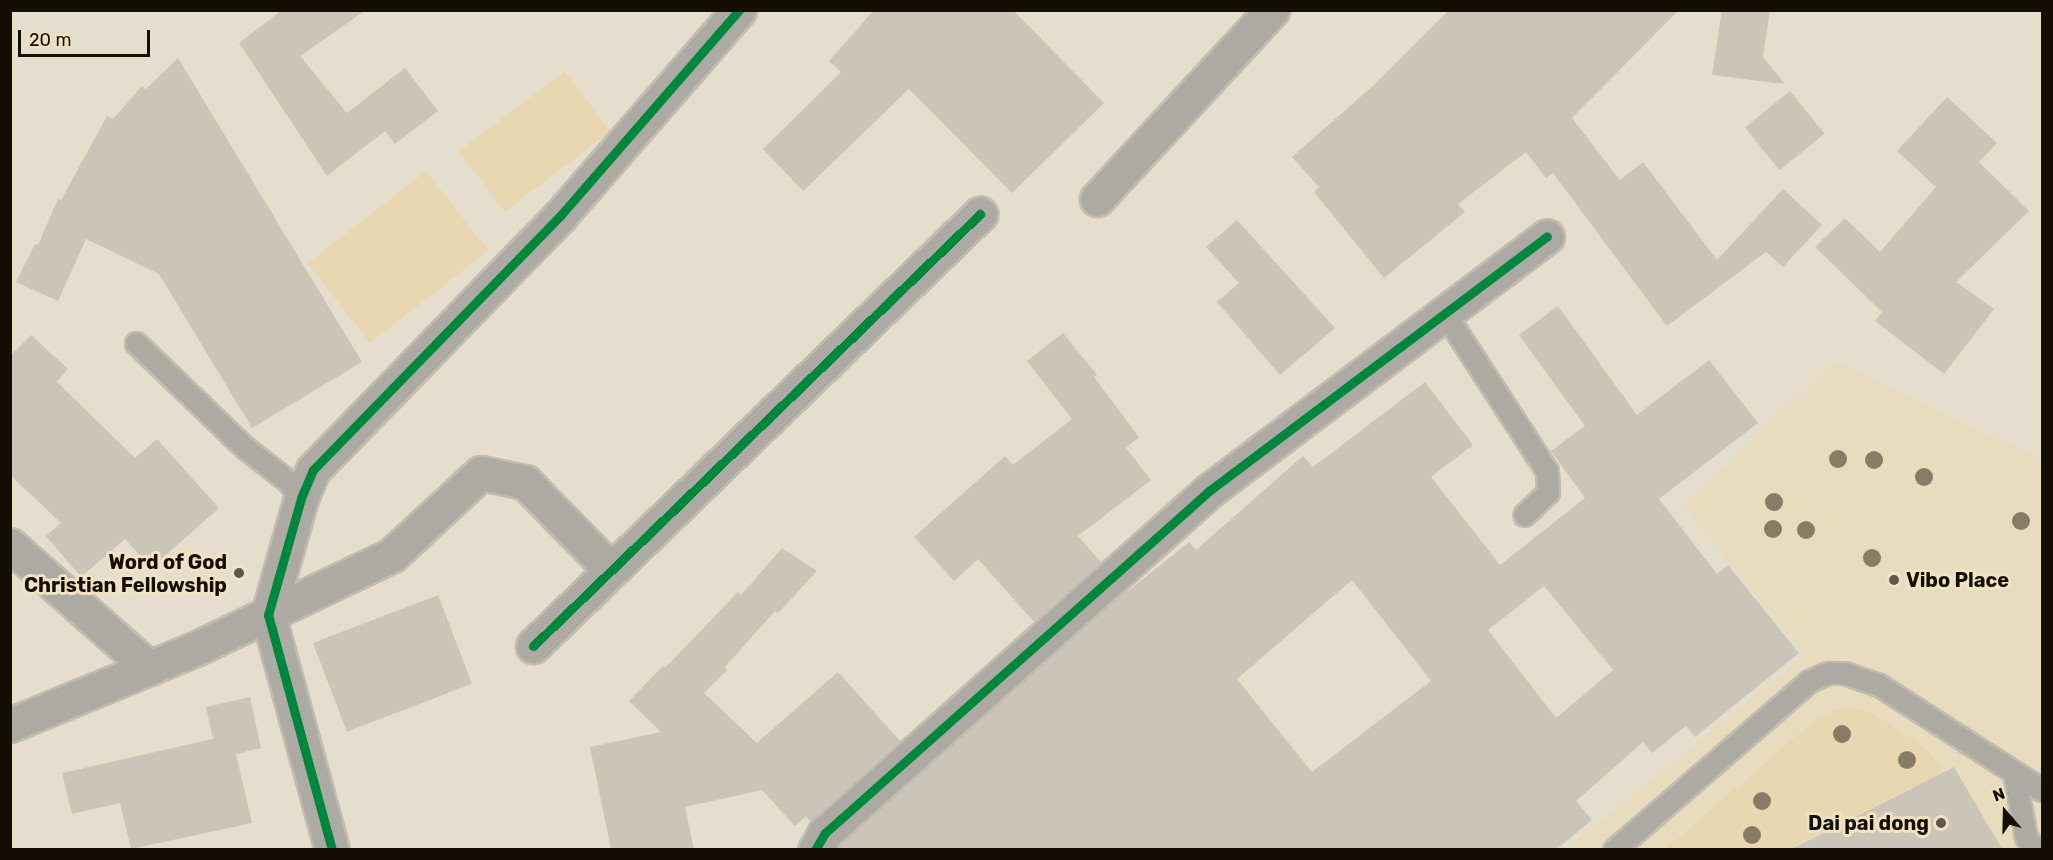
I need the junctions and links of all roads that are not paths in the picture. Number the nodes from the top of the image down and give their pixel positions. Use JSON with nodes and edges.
{"nodes":[{"id":1,"x":739,"y":10,"type":"edge"},
{"id":2,"x":1272,"y":10,"type":"edge"},
{"id":3,"x":1097,"y":199,"type":"dead end"},
{"id":4,"x":980,"y":214,"type":"dead end"},
{"id":5,"x":1547,"y":236,"type":"dead end"},
{"id":6,"x":1445,"y":314,"type":"junction"},
{"id":7,"x":136,"y":343,"type":"dead end"},
{"id":8,"x":301,"y":498,"type":"junction"},
{"id":9,"x":1524,"y":515,"type":"dead end"},
{"id":10,"x":10,"y":545,"type":"edge"},
{"id":11,"x":611,"y":570,"type":"junction"},
{"id":12,"x":268,"y":615,"type":"junction"},
{"id":13,"x":533,"y":646,"type":"dead end"},
{"id":14,"x":149,"y":668,"type":"junction"},
{"id":15,"x":10,"y":725,"type":"edge"},
{"id":16,"x":2014,"y":772,"type":"junction"},
{"id":17,"x":2043,"y":790,"type":"edge"},
{"id":18,"x":332,"y":849,"type":"edge"},
{"id":19,"x":815,"y":849,"type":"edge"},
{"id":20,"x":1614,"y":849,"type":"edge"},
{"id":21,"x":2035,"y":849,"type":"edge"}],
"edges":[{"from":1,"to":8,"type":"street"},
{"from":2,"to":3,"type":"street"},
{"from":4,"to":11,"type":"street"},
{"from":5,"to":6,"type":"street"},
{"from":6,"to":9,"type":"lane"},
{"from":6,"to":19,"type":"street"},
{"from":7,"to":8,"type":"lane"},
{"from":8,"to":12,"type":"street"},
{"from":10,"to":14,"type":"street"},
{"from":11,"to":12,"type":"street"},
{"from":11,"to":13,"type":"street"},
{"from":12,"to":14,"type":"street"},
{"from":12,"to":18,"type":"street"},
{"from":14,"to":15,"type":"street"},
{"from":16,"to":17,"type":"lane"},
{"from":16,"to":20,"type":"lane"},
{"from":16,"to":21,"type":"lane"}]}
